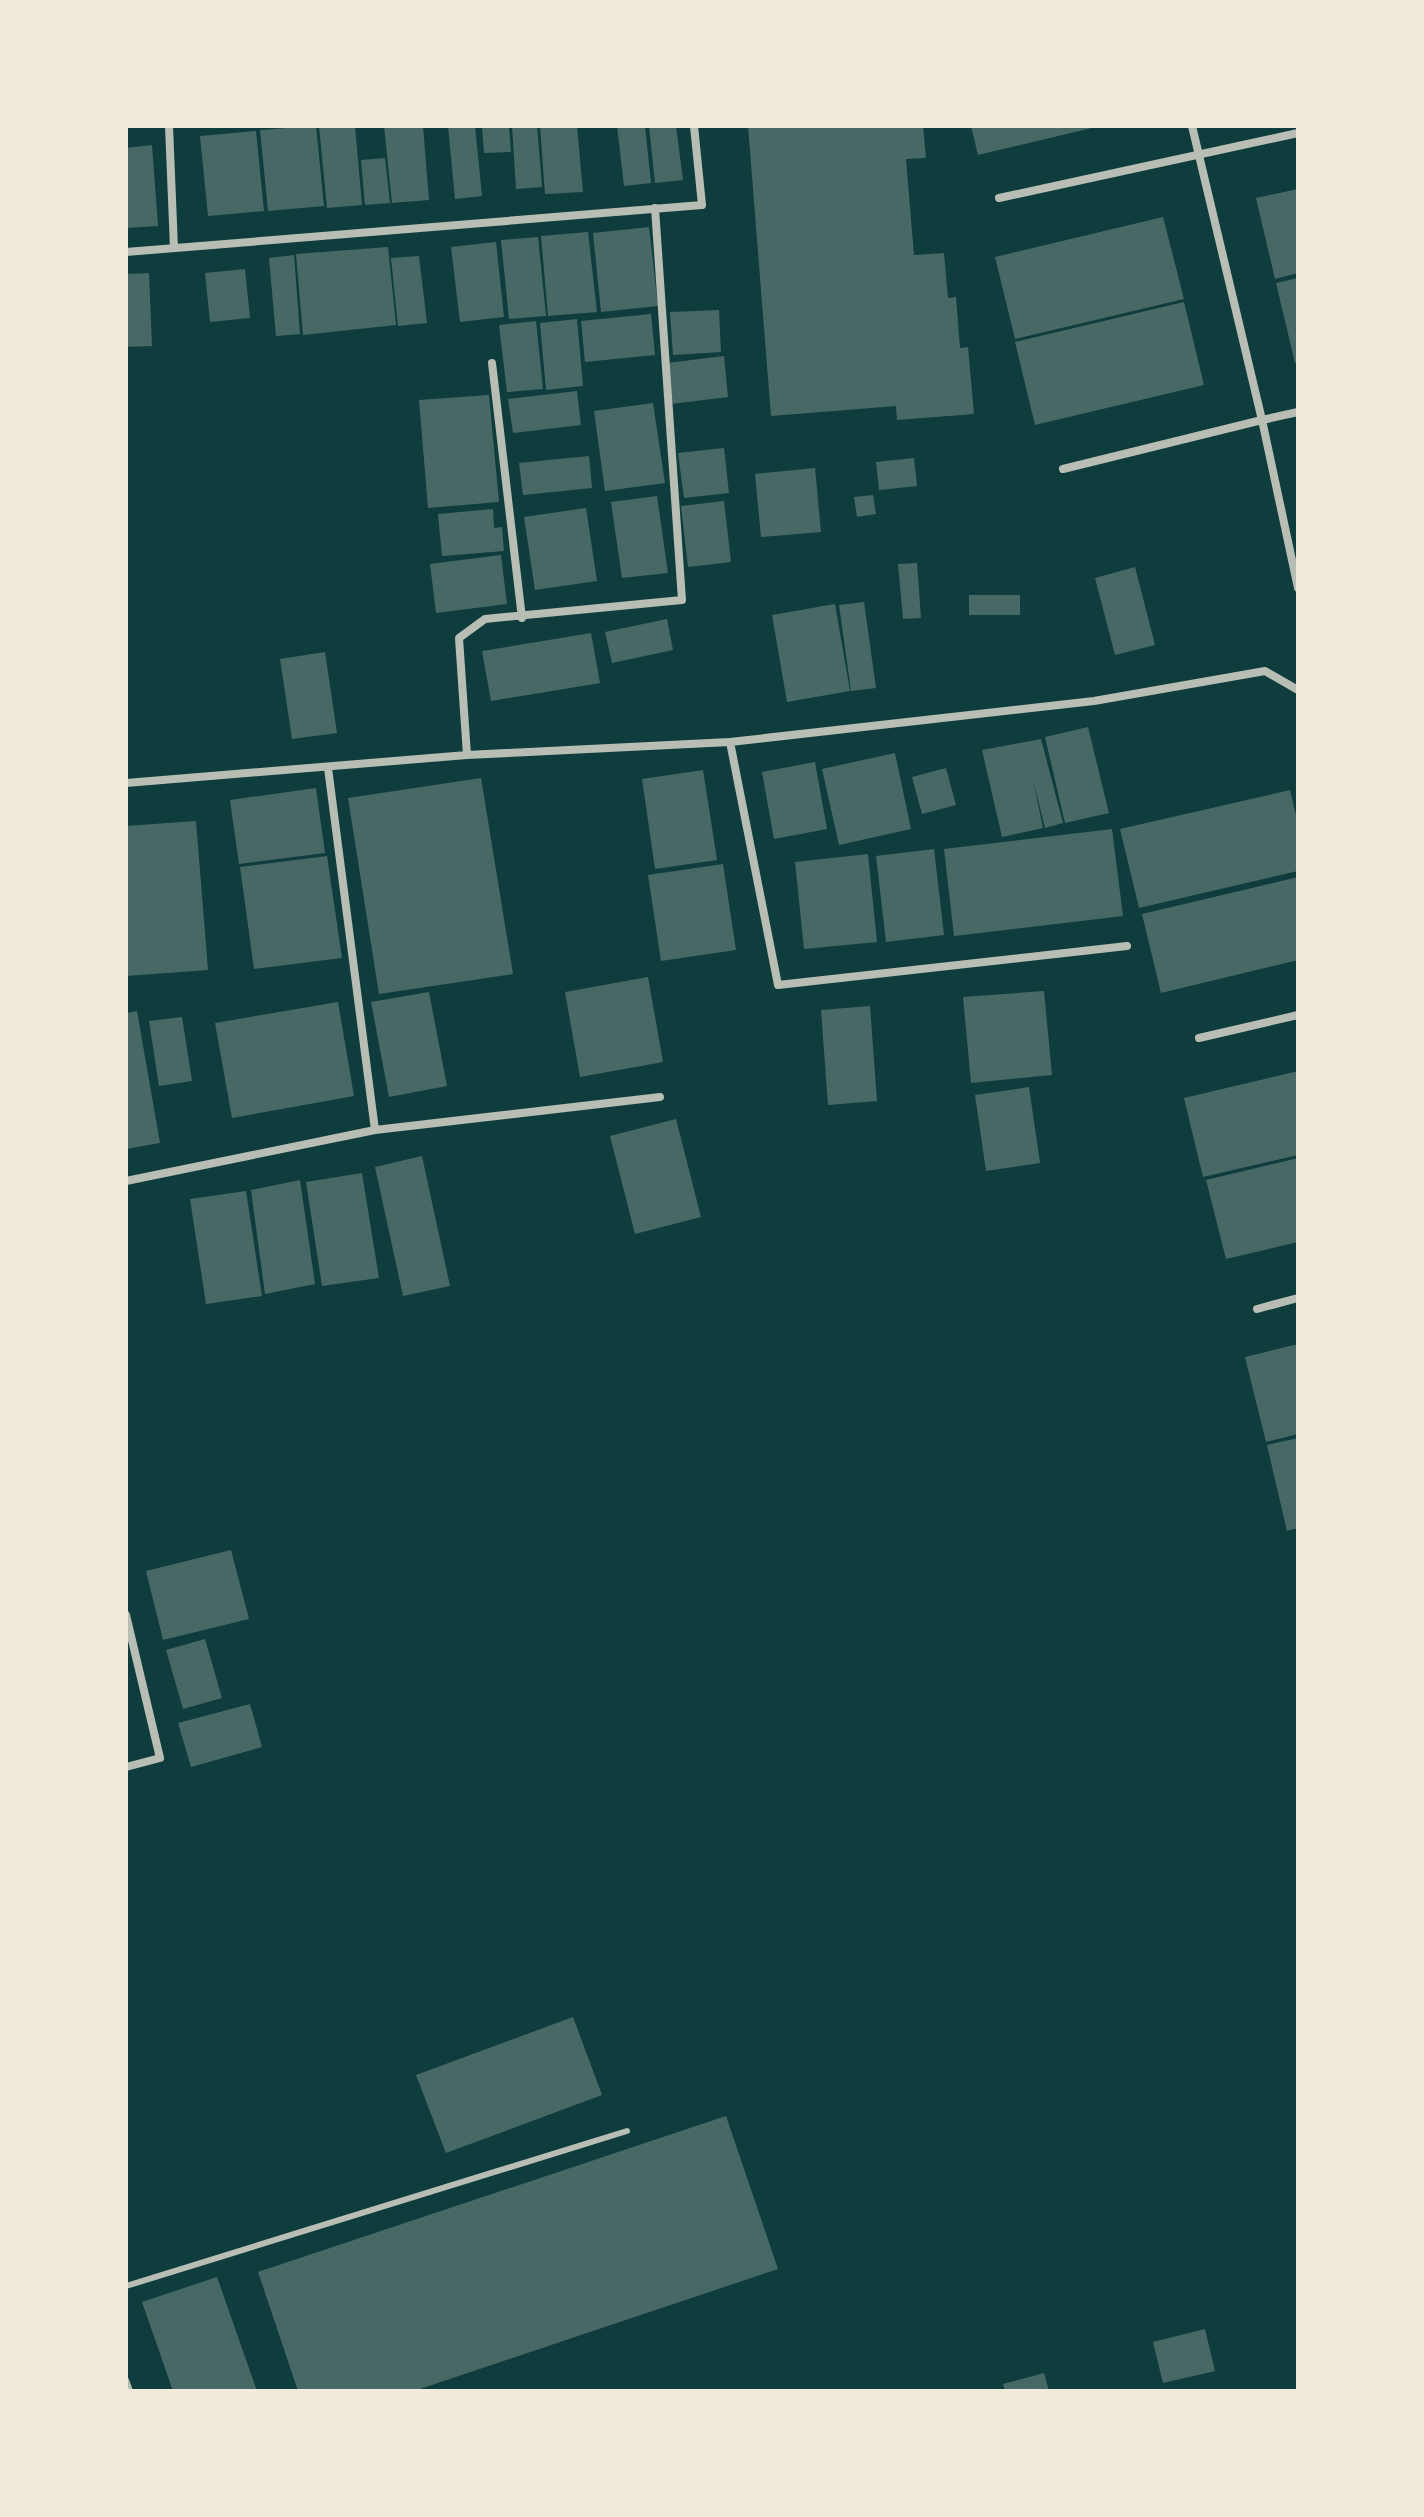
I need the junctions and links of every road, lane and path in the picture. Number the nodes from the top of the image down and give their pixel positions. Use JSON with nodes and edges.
{"nodes":[{"id":1,"x":169,"y":126,"type":"edge"},
{"id":2,"x":694,"y":126,"type":"edge"},
{"id":3,"x":1192,"y":126,"type":"edge"},
{"id":4,"x":1298,"y":133,"type":"edge"},
{"id":5,"x":1200,"y":157,"type":"junction"},
{"id":6,"x":999,"y":198,"type":"dead end"},
{"id":7,"x":655,"y":208,"type":"junction"},
{"id":8,"x":174,"y":248,"type":"junction"},
{"id":9,"x":126,"y":252,"type":"edge"},
{"id":10,"x":492,"y":363,"type":"dead end"},
{"id":11,"x":1298,"y":412,"type":"edge"},
{"id":12,"x":1262,"y":420,"type":"junction"},
{"id":13,"x":1063,"y":469,"type":"dead end"},
{"id":14,"x":1298,"y":588,"type":"edge"},
{"id":15,"x":522,"y":618,"type":"junction"},
{"id":16,"x":1298,"y":690,"type":"edge"},
{"id":17,"x":730,"y":742,"type":"junction"},
{"id":18,"x":467,"y":755,"type":"junction"},
{"id":19,"x":328,"y":768,"type":"junction"},
{"id":20,"x":126,"y":783,"type":"edge"},
{"id":21,"x":1127,"y":946,"type":"dead end"},
{"id":22,"x":1298,"y":1015,"type":"edge"},
{"id":23,"x":1199,"y":1038,"type":"dead end"},
{"id":24,"x":660,"y":1097,"type":"dead end"},
{"id":25,"x":375,"y":1130,"type":"junction"},
{"id":26,"x":126,"y":1181,"type":"edge"},
{"id":27,"x":1298,"y":1298,"type":"edge"},
{"id":28,"x":1257,"y":1309,"type":"dead end"},
{"id":29,"x":126,"y":1615,"type":"edge"},
{"id":30,"x":126,"y":1767,"type":"edge"},
{"id":31,"x":627,"y":2131,"type":"dead end"},
{"id":32,"x":126,"y":2286,"type":"edge"},
{"id":33,"x":126,"y":2380,"type":"edge"},
{"id":34,"x":130,"y":2391,"type":"edge"}],
"edges":[{"from":1,"to":8,"type":"street"},
{"from":2,"to":7,"type":"street"},
{"from":3,"to":5,"type":"street"},
{"from":4,"to":5,"type":"street"},
{"from":5,"to":6,"type":"street"},
{"from":5,"to":12,"type":"street"},
{"from":7,"to":8,"type":"street"},
{"from":7,"to":15,"type":"street"},
{"from":8,"to":9,"type":"street"},
{"from":10,"to":15,"type":"street"},
{"from":11,"to":12,"type":"street"},
{"from":12,"to":13,"type":"street"},
{"from":12,"to":14,"type":"street"},
{"from":15,"to":18,"type":"street"},
{"from":16,"to":17,"type":"street"},
{"from":17,"to":18,"type":"street"},
{"from":17,"to":21,"type":"street"},
{"from":18,"to":19,"type":"street"},
{"from":19,"to":20,"type":"street"},
{"from":19,"to":25,"type":"street"},
{"from":22,"to":23,"type":"street"},
{"from":24,"to":25,"type":"street"},
{"from":25,"to":26,"type":"street"},
{"from":27,"to":28,"type":"street"},
{"from":29,"to":30,"type":"street"},
{"from":31,"to":32,"type":"lane"},
{"from":33,"to":34,"type":"lane"}]}
